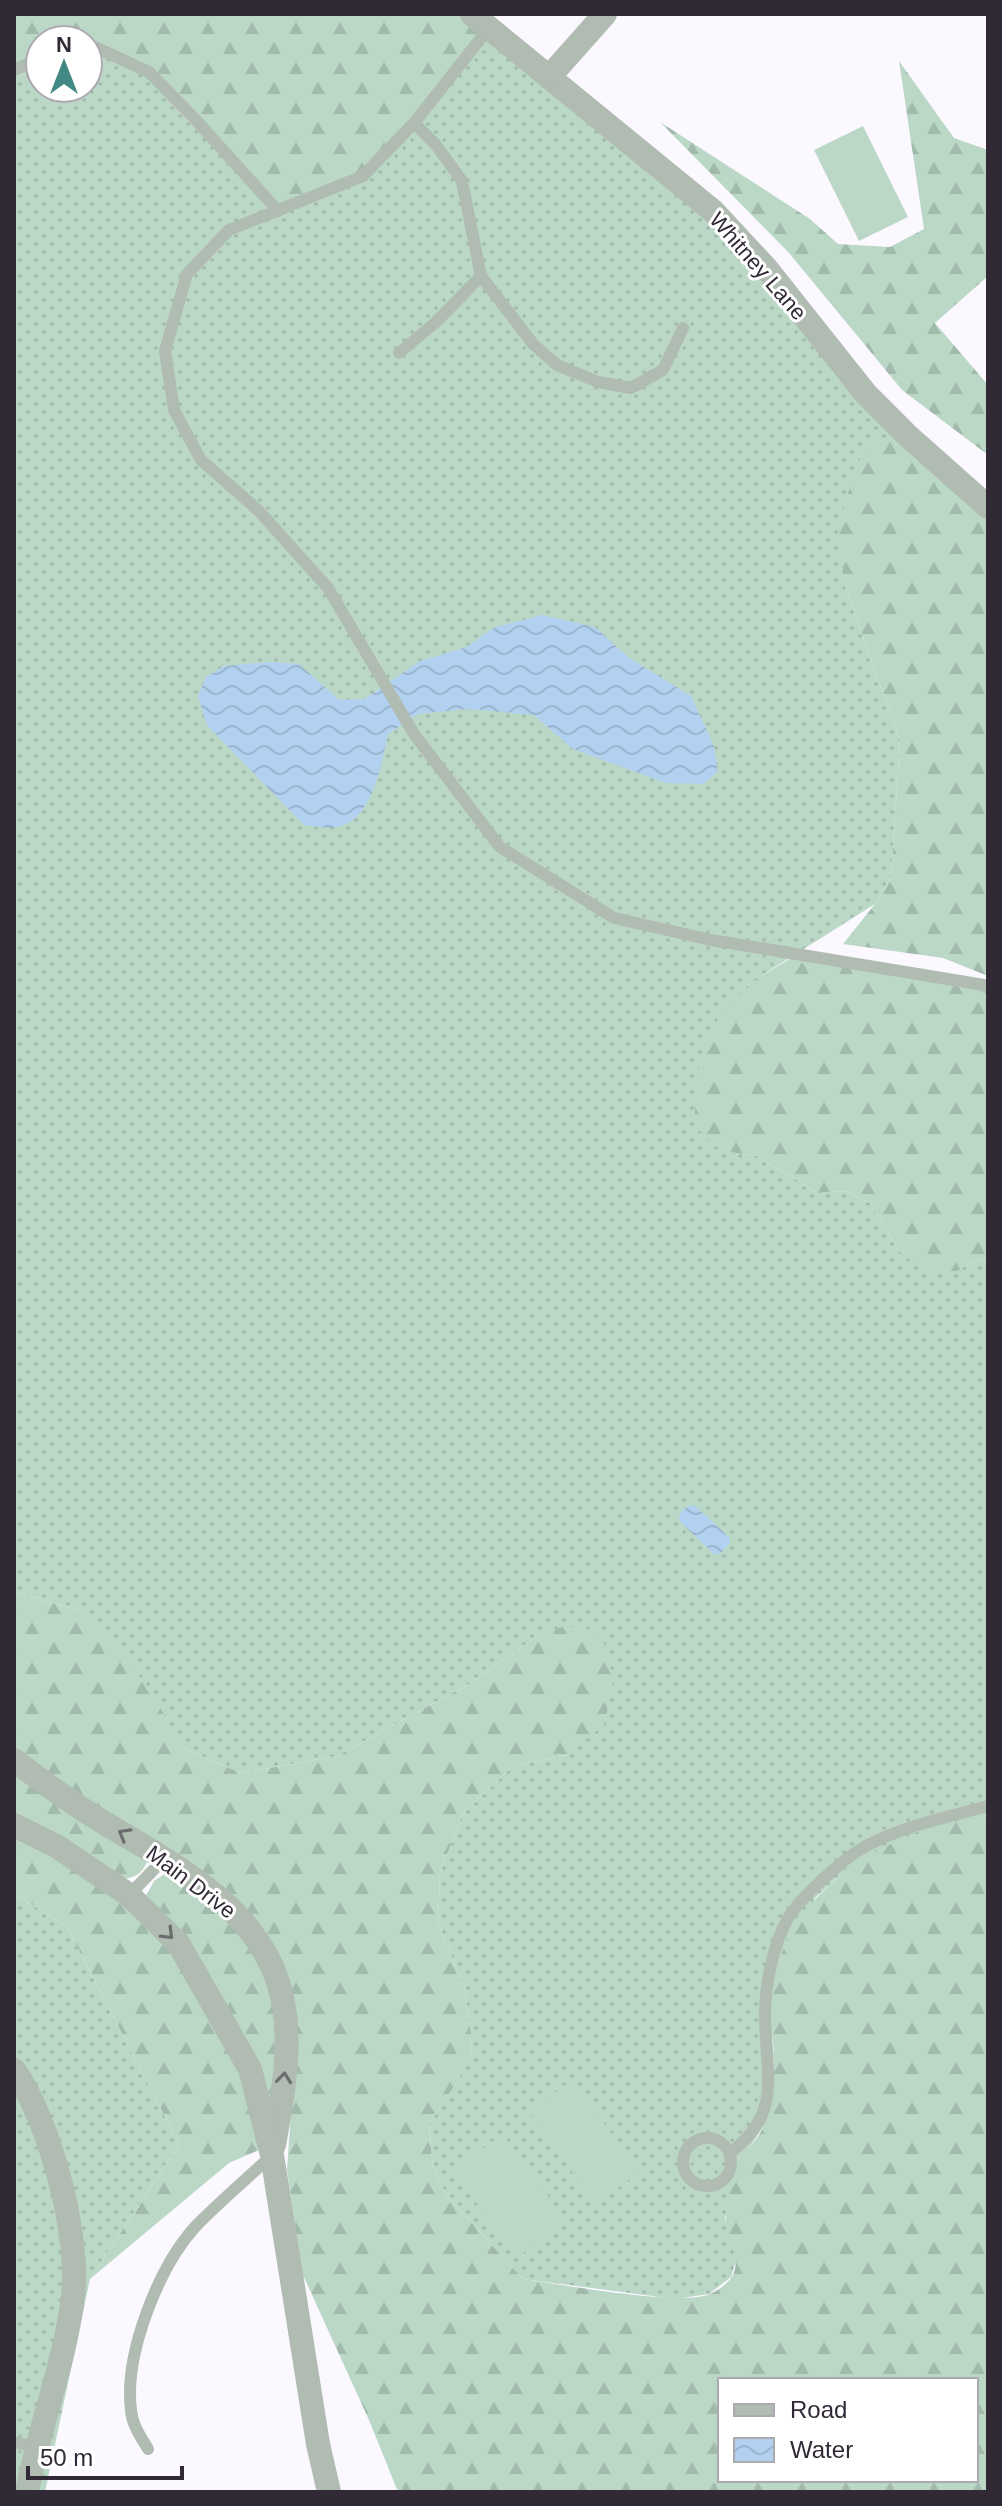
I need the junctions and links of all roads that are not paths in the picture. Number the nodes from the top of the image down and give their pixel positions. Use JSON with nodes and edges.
{"nodes":[{"id":1,"x":605,"y":14,"type":"edge"},
{"id":2,"x":480,"y":21,"type":"edge"},
{"id":3,"x":104,"y":51,"type":"edge"},
{"id":4,"x":550,"y":76,"type":"junction"},
{"id":5,"x":414,"y":123,"type":"junction"},
{"id":6,"x":278,"y":211,"type":"junction"},
{"id":7,"x":481,"y":276,"type":"junction"},
{"id":8,"x":683,"y":328,"type":"dead end"},
{"id":9,"x":399,"y":353,"type":"dead end"},
{"id":10,"x":988,"y":507,"type":"edge"},
{"id":11,"x":988,"y":988,"type":"edge"},
{"id":12,"x":14,"y":1760,"type":"edge"},
{"id":13,"x":988,"y":1806,"type":"edge"},
{"id":14,"x":14,"y":1825,"type":"edge"},
{"id":15,"x":165,"y":1858,"type":"junction"},
{"id":16,"x":129,"y":1895,"type":"junction"},
{"id":17,"x":14,"y":2070,"type":"edge"},
{"id":18,"x":730,"y":2153,"type":"junction"},
{"id":19,"x":272,"y":2155,"type":"junction"},
{"id":20,"x":25,"y":2444,"type":"edge"},
{"id":21,"x":148,"y":2449,"type":"dead end"},
{"id":22,"x":27,"y":2492,"type":"edge"},
{"id":23,"x":329,"y":2492,"type":"edge"}],
"edges":[{"from":1,"to":4,"type":"street"},
{"from":2,"to":4,"type":"street","name":"Whitney Lane"},
{"from":2,"to":5,"type":"lane"},
{"from":3,"to":6,"type":"lane"},
{"from":4,"to":10,"type":"street","name":"Whitney Lane"},
{"from":5,"to":6,"type":"lane"},
{"from":5,"to":7,"type":"lane"},
{"from":6,"to":11,"type":"lane"},
{"from":7,"to":8,"type":"lane"},
{"from":7,"to":9,"type":"lane"},
{"from":15,"to":12,"type":"street","name":"Main Drive","one_way":true},
{"from":13,"to":18,"type":"lane"},
{"from":14,"to":16,"type":"street","name":"Main Drive"},
{"from":15,"to":16,"type":"lane"},
{"from":19,"to":15,"type":"street","name":"Main Drive","one_way":true},
{"from":16,"to":19,"type":"street","name":"Main Drive","one_way":true},
{"from":17,"to":20,"type":"street"},
{"from":18,"to":18,"type":"lane"},
{"from":19,"to":21,"type":"lane"},
{"from":19,"to":23,"type":"street","name":"Main Drive"},
{"from":20,"to":22,"type":"street"}]}
